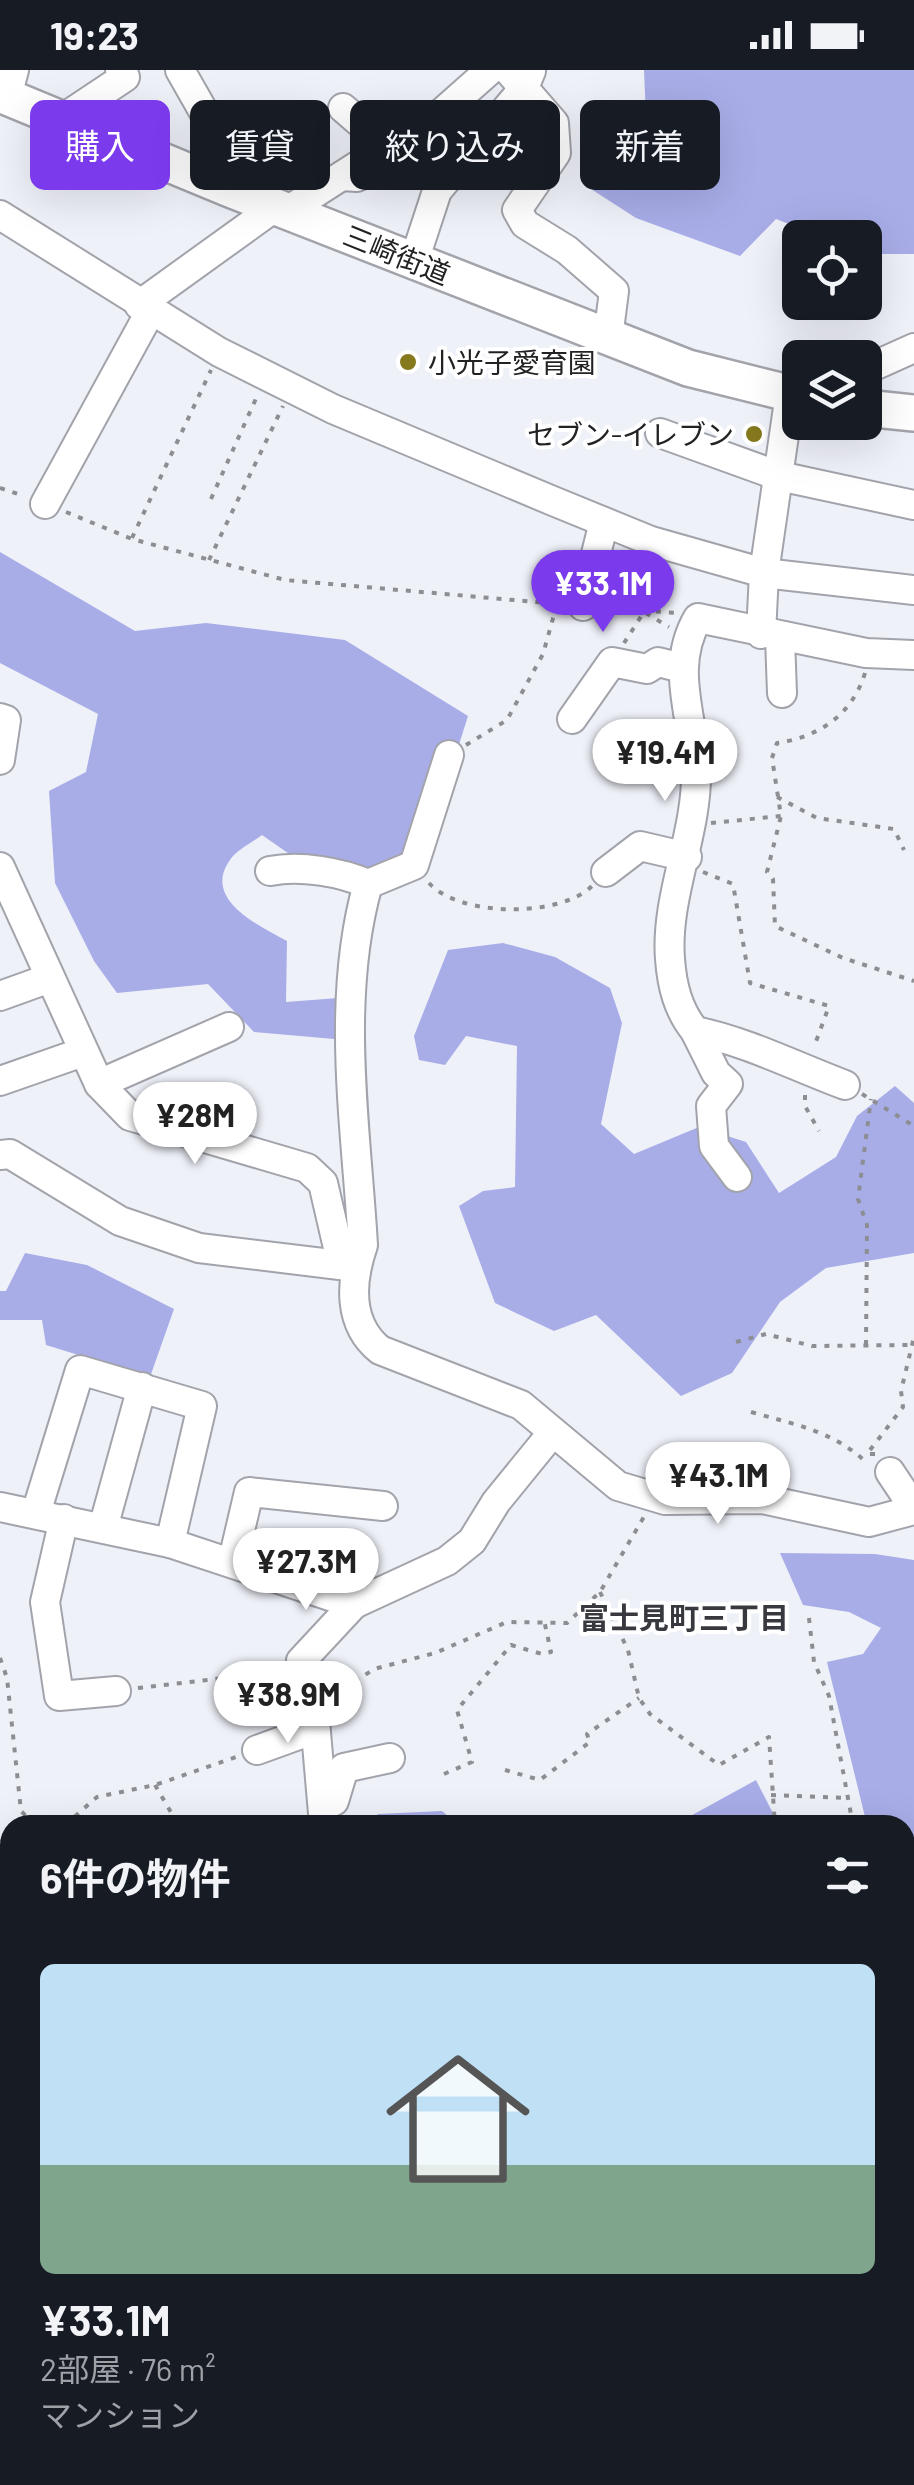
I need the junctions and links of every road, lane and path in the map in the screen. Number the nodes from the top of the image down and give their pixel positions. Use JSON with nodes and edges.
{"nodes":[{"id":1,"x":120,"y":70,"type":"edge"},
{"id":2,"x":180,"y":70,"type":"edge"},
{"id":3,"x":490,"y":70,"type":"edge"},
{"id":4,"x":521,"y":76,"type":"edge"},
{"id":5,"x":7,"y":87,"type":"edge"},
{"id":6,"x":90,"y":100,"type":"edge"},
{"id":7,"x":197,"y":100,"type":"edge"},
{"id":8,"x":30,"y":102,"type":"edge"},
{"id":9,"x":343,"y":108,"type":"dead end"},
{"id":10,"x":342,"y":176,"type":"junction"},
{"id":11,"x":230,"y":190,"type":"edge"},
{"id":12,"x":281,"y":209,"type":"junction"},
{"id":13,"x":0,"y":215,"type":"edge"},
{"id":14,"x":414,"y":261,"type":"junction"},
{"id":15,"x":144,"y":308,"type":"junction"},
{"id":16,"x":608,"y":338,"type":"junction"},
{"id":17,"x":914,"y":348,"type":"edge"},
{"id":18,"x":219,"y":352,"type":"junction"},
{"id":19,"x":882,"y":362,"type":"edge"},
{"id":20,"x":266,"y":376,"type":"junction"},
{"id":21,"x":291,"y":389,"type":"junction"},
{"id":22,"x":782,"y":392,"type":"edge"},
{"id":23,"x":882,"y":410,"type":"edge"},
{"id":24,"x":914,"y":413,"type":"edge"},
{"id":25,"x":660,"y":433,"type":"dead end"},
{"id":26,"x":786,"y":440,"type":"edge"},
{"id":27,"x":779,"y":476,"type":"junction"},
{"id":28,"x":0,"y":488,"type":"edge"},
{"id":29,"x":211,"y":499,"type":"dead end"},
{"id":30,"x":44,"y":504,"type":"junction"},
{"id":31,"x":914,"y":505,"type":"edge"},
{"id":32,"x":604,"y":522,"type":"junction"},
{"id":33,"x":132,"y":539,"type":"junction"},
{"id":34,"x":208,"y":562,"type":"junction"},
{"id":35,"x":764,"y":574,"type":"junction"},
{"id":36,"x":914,"y":590,"type":"edge"},
{"id":37,"x":570,"y":605,"type":"junction"},
{"id":38,"x":644,"y":612,"type":"junction"},
{"id":39,"x":698,"y":618,"type":"junction"},
{"id":40,"x":770,"y":636,"type":"junction"},
{"id":41,"x":866,"y":654,"type":"junction"},
{"id":42,"x":914,"y":655,"type":"edge"},
{"id":43,"x":612,"y":662,"type":"junction"},
{"id":44,"x":682,"y":668,"type":"junction"},
{"id":45,"x":782,"y":693,"type":"dead end"},
{"id":46,"x":0,"y":718,"type":"edge"},
{"id":47,"x":572,"y":719,"type":"dead end"},
{"id":48,"x":449,"y":755,"type":"joint"},
{"id":49,"x":0,"y":760,"type":"edge"},
{"id":50,"x":776,"y":797,"type":"junction"},
{"id":51,"x":781,"y":816,"type":"junction"},
{"id":52,"x":692,"y":825,"type":"junction"},
{"id":53,"x":904,"y":850,"type":"dead end"},
{"id":54,"x":686,"y":861,"type":"junction"},
{"id":55,"x":414,"y":865,"type":"junction"},
{"id":56,"x":0,"y":866,"type":"edge"},
{"id":57,"x":270,"y":871,"type":"dead end"},
{"id":58,"x":606,"y":872,"type":"joint"},
{"id":59,"x":368,"y":884,"type":"junction"},
{"id":60,"x":11,"y":921,"type":"edge"},
{"id":61,"x":50,"y":978,"type":"junction"},
{"id":62,"x":914,"y":980,"type":"edge"},
{"id":63,"x":0,"y":996,"type":"edge"},
{"id":64,"x":229,"y":1027,"type":"dead end"},
{"id":65,"x":695,"y":1031,"type":"junction"},
{"id":66,"x":83,"y":1052,"type":"junction"},
{"id":67,"x":806,"y":1071,"type":"junction"},
{"id":68,"x":0,"y":1081,"type":"edge"},
{"id":69,"x":100,"y":1084,"type":"junction"},
{"id":70,"x":845,"y":1085,"type":"joint"},
{"id":71,"x":871,"y":1099,"type":"junction"},
{"id":72,"x":914,"y":1126,"type":"edge"},
{"id":73,"x":819,"y":1132,"type":"dead end"},
{"id":74,"x":0,"y":1155,"type":"edge"},
{"id":75,"x":737,"y":1177,"type":"dead end"},
{"id":76,"x":349,"y":1266,"type":"junction"},
{"id":77,"x":914,"y":1337,"type":"edge"},
{"id":78,"x":736,"y":1342,"type":"dead end"},
{"id":79,"x":913,"y":1345,"type":"edge"},
{"id":80,"x":866,"y":1346,"type":"junction"},
{"id":81,"x":142,"y":1387,"type":"junction"},
{"id":82,"x":751,"y":1412,"type":"dead end"},
{"id":83,"x":552,"y":1432,"type":"junction"},
{"id":84,"x":890,"y":1472,"type":"junction"},
{"id":85,"x":665,"y":1500,"type":"junction"},
{"id":86,"x":383,"y":1506,"type":"dead end"},
{"id":87,"x":0,"y":1507,"type":"edge"},
{"id":88,"x":914,"y":1509,"type":"edge"},
{"id":89,"x":36,"y":1513,"type":"junction"},
{"id":90,"x":64,"y":1520,"type":"junction"},
{"id":91,"x":102,"y":1528,"type":"junction"},
{"id":92,"x":170,"y":1542,"type":"junction"},
{"id":93,"x":233,"y":1560,"type":"junction"},
{"id":94,"x":600,"y":1592,"type":"junction"},
{"id":95,"x":354,"y":1604,"type":"junction"},
{"id":96,"x":809,"y":1618,"type":"dead end"},
{"id":97,"x":544,"y":1620,"type":"junction"},
{"id":98,"x":0,"y":1658,"type":"edge"},
{"id":99,"x":301,"y":1660,"type":"junction"},
{"id":100,"x":116,"y":1691,"type":"joint"},
{"id":101,"x":639,"y":1698,"type":"junction"},
{"id":102,"x":315,"y":1719,"type":"junction"},
{"id":103,"x":256,"y":1750,"type":"joint"},
{"id":104,"x":390,"y":1758,"type":"dead end"},
{"id":105,"x":505,"y":1770,"type":"dead end"},
{"id":106,"x":444,"y":1774,"type":"dead end"},
{"id":107,"x":155,"y":1785,"type":"junction"},
{"id":108,"x":771,"y":1795,"type":"junction"},
{"id":109,"x":846,"y":1798,"type":"junction"},
{"id":110,"x":25,"y":1815,"type":"edge"},
{"id":111,"x":77,"y":1815,"type":"edge"},
{"id":112,"x":173,"y":1815,"type":"edge"},
{"id":113,"x":324,"y":1815,"type":"edge"},
{"id":114,"x":774,"y":1815,"type":"edge"},
{"id":115,"x":850,"y":1815,"type":"edge"}],
"edges":[{"from":1,"to":6,"type":"street"},
{"from":2,"to":7,"type":"street"},
{"from":3,"to":10,"type":"street"},
{"from":4,"to":14,"type":"street"},
{"from":4,"to":16,"type":"street"},
{"from":5,"to":8,"type":"main road","name":"三崎街道"},
{"from":9,"to":10,"type":"street"},
{"from":10,"to":12,"type":"street"},
{"from":11,"to":12,"type":"main road","name":"三崎街道"},
{"from":12,"to":14,"type":"main road","name":"三崎街道"},
{"from":12,"to":15,"type":"street"},
{"from":13,"to":15,"type":"street"},
{"from":14,"to":16,"type":"main road","name":"三崎街道"},
{"from":15,"to":18,"type":"street"},
{"from":15,"to":30,"type":"street"},
{"from":16,"to":22,"type":"main road","name":"三崎街道"},
{"from":17,"to":19,"type":"street"},
{"from":18,"to":20,"type":"street"},
{"from":18,"to":33,"type":"path"},
{"from":20,"to":21,"type":"street"},
{"from":20,"to":29,"type":"path"},
{"from":21,"to":32,"type":"street"},
{"from":21,"to":34,"type":"path"},
{"from":23,"to":24,"type":"main road"},
{"from":25,"to":27,"type":"street"},
{"from":26,"to":27,"type":"street"},
{"from":27,"to":31,"type":"street"},
{"from":27,"to":35,"type":"street"},
{"from":28,"to":30,"type":"path"},
{"from":30,"to":33,"type":"path"},
{"from":32,"to":35,"type":"street"},
{"from":32,"to":37,"type":"street"},
{"from":33,"to":34,"type":"path"},
{"from":34,"to":37,"type":"path"},
{"from":35,"to":36,"type":"street"},
{"from":35,"to":40,"type":"street"},
{"from":37,"to":38,"type":"path"},
{"from":37,"to":48,"type":"path"},
{"from":38,"to":39,"type":"path"},
{"from":38,"to":43,"type":"path"},
{"from":39,"to":40,"type":"street"},
{"from":39,"to":44,"type":"street"},
{"from":40,"to":41,"type":"street"},
{"from":40,"to":45,"type":"street"},
{"from":41,"to":42,"type":"street"},
{"from":41,"to":50,"type":"path"},
{"from":43,"to":44,"type":"street"},
{"from":43,"to":47,"type":"street"},
{"from":44,"to":52,"type":"street"},
{"from":46,"to":49,"type":"street"},
{"from":48,"to":55,"type":"street"},
{"from":50,"to":51,"type":"path"},
{"from":50,"to":53,"type":"path"},
{"from":51,"to":52,"type":"path"},
{"from":51,"to":62,"type":"path"},
{"from":52,"to":54,"type":"street"},
{"from":54,"to":58,"type":"street"},
{"from":54,"to":65,"type":"street"},
{"from":54,"to":67,"type":"path"},
{"from":55,"to":58,"type":"path"},
{"from":55,"to":59,"type":"street"},
{"from":56,"to":60,"type":"street"},
{"from":57,"to":59,"type":"street"},
{"from":59,"to":76,"type":"street"},
{"from":60,"to":61,"type":"street"},
{"from":61,"to":63,"type":"street"},
{"from":61,"to":66,"type":"street"},
{"from":64,"to":69,"type":"street"},
{"from":65,"to":67,"type":"street"},
{"from":65,"to":75,"type":"street"},
{"from":66,"to":68,"type":"street"},
{"from":66,"to":69,"type":"street"},
{"from":67,"to":70,"type":"street"},
{"from":67,"to":73,"type":"path"},
{"from":69,"to":76,"type":"street"},
{"from":70,"to":71,"type":"path"},
{"from":71,"to":72,"type":"path"},
{"from":71,"to":80,"type":"path"},
{"from":74,"to":76,"type":"street"},
{"from":76,"to":83,"type":"street"},
{"from":77,"to":79,"type":"path"},
{"from":78,"to":80,"type":"path"},
{"from":79,"to":80,"type":"path"},
{"from":79,"to":84,"type":"path"},
{"from":81,"to":89,"type":"street"},
{"from":81,"to":91,"type":"street"},
{"from":81,"to":92,"type":"street"},
{"from":82,"to":84,"type":"path"},
{"from":83,"to":85,"type":"street"},
{"from":83,"to":95,"type":"street"},
{"from":84,"to":88,"type":"street"},
{"from":85,"to":88,"type":"street"},
{"from":85,"to":94,"type":"path"},
{"from":86,"to":93,"type":"street"},
{"from":87,"to":89,"type":"street"},
{"from":89,"to":90,"type":"street"},
{"from":90,"to":91,"type":"street"},
{"from":90,"to":100,"type":"street"},
{"from":91,"to":92,"type":"street"},
{"from":92,"to":93,"type":"street"},
{"from":93,"to":95,"type":"street"},
{"from":94,"to":97,"type":"path"},
{"from":94,"to":101,"type":"path"},
{"from":95,"to":99,"type":"street"},
{"from":96,"to":109,"type":"path"},
{"from":97,"to":102,"type":"path"},
{"from":97,"to":106,"type":"path"},
{"from":98,"to":110,"type":"path"},
{"from":99,"to":100,"type":"path"},
{"from":99,"to":102,"type":"street"},
{"from":101,"to":105,"type":"path"},
{"from":101,"to":108,"type":"path"},
{"from":102,"to":103,"type":"street"},
{"from":102,"to":113,"type":"street"},
{"from":103,"to":107,"type":"path"},
{"from":104,"to":113,"type":"street"},
{"from":107,"to":111,"type":"path"},
{"from":107,"to":112,"type":"path"},
{"from":108,"to":109,"type":"path"},
{"from":108,"to":114,"type":"path"},
{"from":109,"to":115,"type":"path"}]}
